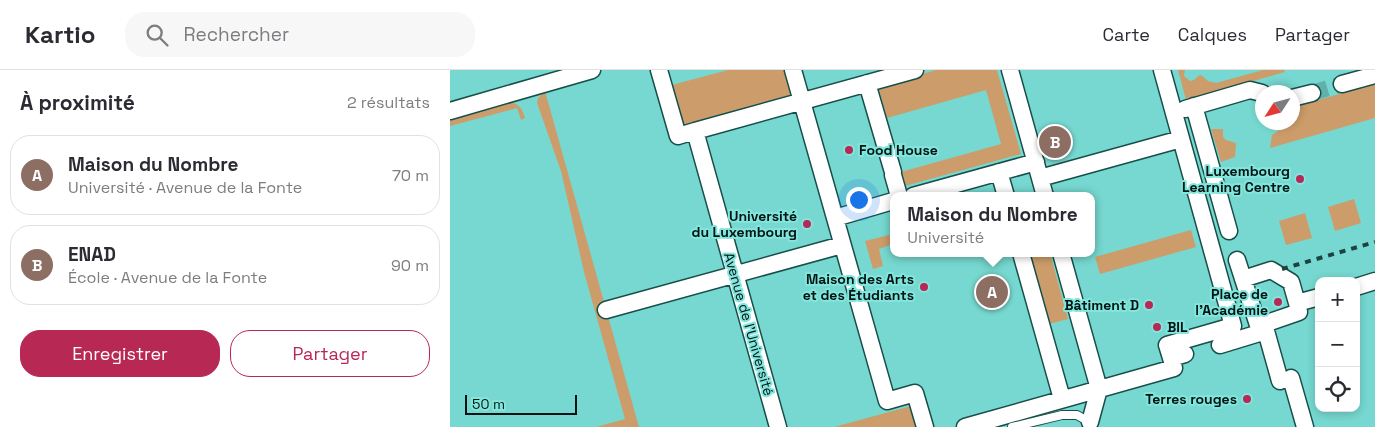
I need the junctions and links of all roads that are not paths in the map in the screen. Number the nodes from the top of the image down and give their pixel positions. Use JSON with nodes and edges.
{"nodes":[{"id":1,"x":592,"y":70,"type":"edge"},
{"id":2,"x":793,"y":70,"type":"edge"},
{"id":3,"x":915,"y":70,"type":"edge"},
{"id":4,"x":1010,"y":70,"type":"edge"},
{"id":5,"x":1162,"y":70,"type":"edge"},
{"id":6,"x":663,"y":71,"type":"edge"},
{"id":7,"x":1375,"y":75,"type":"edge"},
{"id":8,"x":867,"y":83,"type":"junction"},
{"id":9,"x":1342,"y":84,"type":"tunnel mouth"},
{"id":10,"x":1255,"y":91,"type":"edge"},
{"id":11,"x":1312,"y":93,"type":"tunnel mouth"},
{"id":12,"x":1300,"y":96,"type":"edge"},
{"id":13,"x":802,"y":102,"type":"junction"},
{"id":14,"x":1194,"y":106,"type":"junction"},
{"id":15,"x":450,"y":112,"type":"edge"},
{"id":16,"x":1173,"y":112,"type":"junction"},
{"id":17,"x":695,"y":132,"type":"junction"},
{"id":18,"x":1181,"y":139,"type":"junction"},
{"id":19,"x":1036,"y":162,"type":"junction"},
{"id":20,"x":999,"y":172,"type":"junction"},
{"id":21,"x":1040,"y":178,"type":"junction"},
{"id":22,"x":898,"y":192,"type":"edge"},
{"id":23,"x":927,"y":192,"type":"edge"},
{"id":24,"x":1005,"y":192,"type":"edge"},
{"id":25,"x":1044,"y":192,"type":"edge"},
{"id":26,"x":890,"y":202,"type":"edge"},
{"id":27,"x":835,"y":218,"type":"junction"},
{"id":28,"x":1229,"y":231,"type":"dead end"},
{"id":29,"x":842,"y":245,"type":"junction"},
{"id":30,"x":1023,"y":257,"type":"edge"},
{"id":31,"x":1062,"y":257,"type":"edge"},
{"id":32,"x":1237,"y":260,"type":"dead end"},
{"id":33,"x":735,"y":274,"type":"junction"},
{"id":34,"x":1243,"y":279,"type":"junction"},
{"id":35,"x":1375,"y":281,"type":"edge"},
{"id":36,"x":1360,"y":285,"type":"edge"},
{"id":37,"x":1315,"y":298,"type":"edge"},
{"id":38,"x":1297,"y":303,"type":"junction"},
{"id":39,"x":606,"y":310,"type":"dead end"},
{"id":40,"x":1233,"y":325,"type":"junction"},
{"id":41,"x":1262,"y":325,"type":"junction"},
{"id":42,"x":1220,"y":344,"type":"dead end"},
{"id":43,"x":1104,"y":387,"type":"junction"},
{"id":44,"x":1062,"y":399,"type":"junction"},
{"id":45,"x":1090,"y":425,"type":"edge"},
{"id":46,"x":778,"y":427,"type":"edge"},
{"id":47,"x":924,"y":427,"type":"edge"},
{"id":48,"x":965,"y":427,"type":"edge"},
{"id":49,"x":1012,"y":427,"type":"edge"},
{"id":50,"x":1305,"y":427,"type":"edge"}],
"edges":[{"from":1,"to":15,"type":"street"},
{"from":2,"to":13,"type":"street"},
{"from":3,"to":8,"type":"street"},
{"from":4,"to":19,"type":"street"},
{"from":5,"to":16,"type":"street"},
{"from":6,"to":17,"type":"street"},
{"from":7,"to":9,"type":"street"},
{"from":8,"to":13,"type":"street"},
{"from":8,"to":22,"type":"street"},
{"from":10,"to":14,"type":"street"},
{"from":11,"to":12,"type":"street"},
{"from":13,"to":17,"type":"street"},
{"from":13,"to":27,"type":"street"},
{"from":14,"to":16,"type":"street"},
{"from":14,"to":28,"type":"street"},
{"from":16,"to":18,"type":"street"},
{"from":17,"to":33,"type":"street","name":"Avenue de l'Université"},
{"from":18,"to":21,"type":"street"},
{"from":18,"to":40,"type":"street"},
{"from":19,"to":20,"type":"street"},
{"from":19,"to":21,"type":"street"},
{"from":20,"to":23,"type":"street"},
{"from":20,"to":24,"type":"street"},
{"from":21,"to":25,"type":"street"},
{"from":26,"to":27,"type":"street"},
{"from":27,"to":29,"type":"street"},
{"from":29,"to":33,"type":"street"},
{"from":29,"to":47,"type":"street"},
{"from":30,"to":44,"type":"street"},
{"from":31,"to":43,"type":"street"},
{"from":32,"to":34,"type":"street"},
{"from":33,"to":39,"type":"street"},
{"from":33,"to":46,"type":"street","name":"Avenue de l'Université"},
{"from":34,"to":38,"type":"street"},
{"from":34,"to":41,"type":"street"},
{"from":35,"to":36,"type":"street"},
{"from":37,"to":38,"type":"street"},
{"from":38,"to":41,"type":"street"},
{"from":40,"to":41,"type":"street"},
{"from":40,"to":43,"type":"street"},
{"from":41,"to":42,"type":"street"},
{"from":41,"to":50,"type":"street"},
{"from":43,"to":44,"type":"street"},
{"from":43,"to":45,"type":"street"},
{"from":44,"to":48,"type":"street"},
{"from":45,"to":49,"type":"lane"}]}
